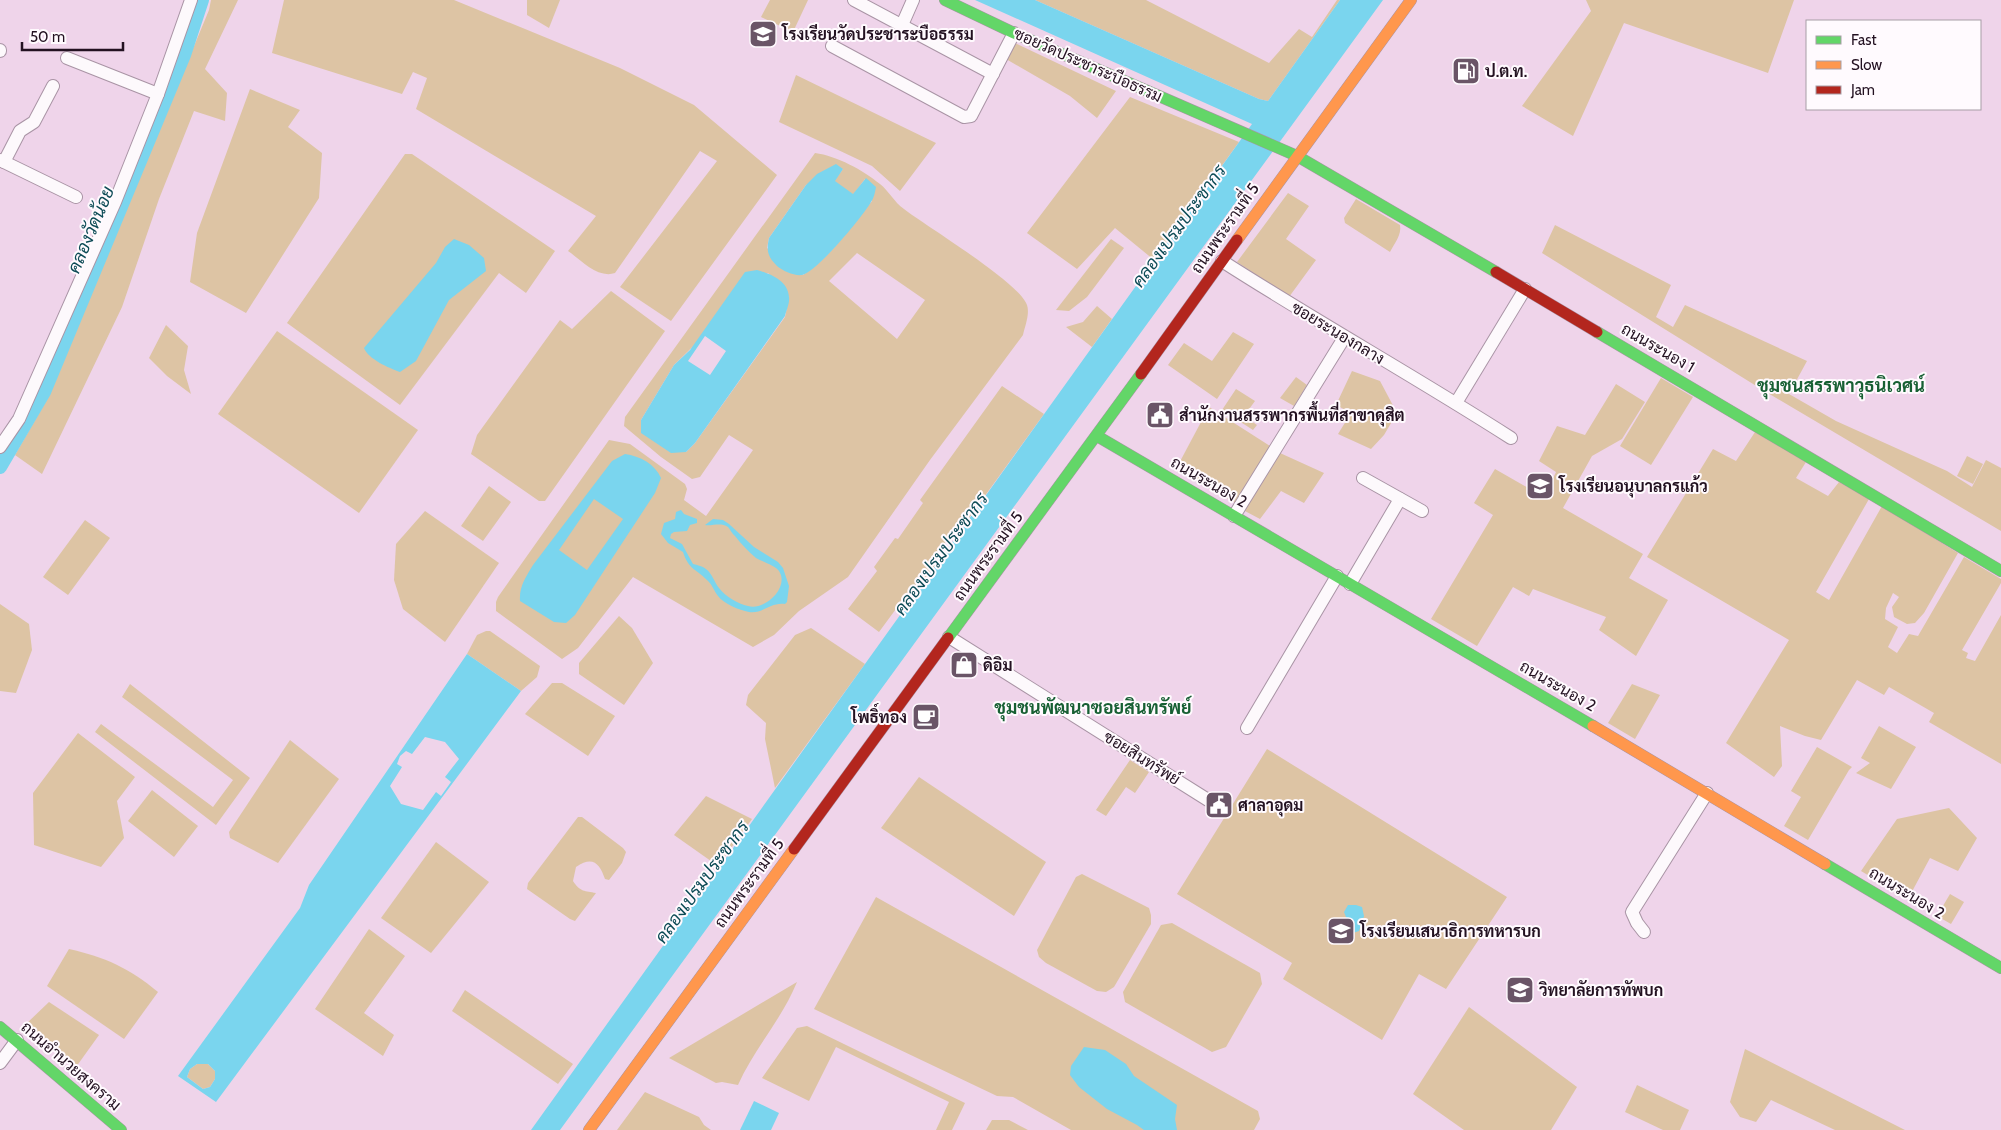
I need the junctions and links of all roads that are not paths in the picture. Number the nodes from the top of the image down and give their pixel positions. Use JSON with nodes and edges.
{"nodes":[{"id":1,"x":191,"y":0,"type":"edge"},
{"id":2,"x":854,"y":0,"type":"edge"},
{"id":3,"x":913,"y":0,"type":"edge"},
{"id":4,"x":944,"y":0,"type":"edge"},
{"id":5,"x":1411,"y":0,"type":"edge"},
{"id":6,"x":902,"y":25,"type":"junction"},
{"id":7,"x":1014,"y":33,"type":"junction"},
{"id":8,"x":832,"y":46,"type":"dead end"},
{"id":9,"x":67,"y":58,"type":"dead end"},
{"id":10,"x":993,"y":74,"type":"junction"},
{"id":11,"x":53,"y":86,"type":"dead end"},
{"id":12,"x":158,"y":94,"type":"junction"},
{"id":13,"x":1281,"y":148,"type":"joint"},
{"id":14,"x":1297,"y":156,"type":"junction"},
{"id":15,"x":2,"y":161,"type":"edge"},
{"id":16,"x":76,"y":197,"type":"dead end"},
{"id":17,"x":1222,"y":261,"type":"junction"},
{"id":18,"x":1525,"y":289,"type":"junction"},
{"id":19,"x":1344,"y":338,"type":"junction"},
{"id":20,"x":1456,"y":402,"type":"junction"},
{"id":21,"x":1097,"y":436,"type":"junction"},
{"id":22,"x":1511,"y":438,"type":"dead end"},
{"id":23,"x":0,"y":447,"type":"edge"},
{"id":24,"x":1363,"y":478,"type":"dead end"},
{"id":25,"x":1400,"y":500,"type":"junction"},
{"id":26,"x":1422,"y":512,"type":"dead end"},
{"id":27,"x":1234,"y":516,"type":"junction"},
{"id":28,"x":2001,"y":571,"type":"edge"},
{"id":29,"x":1337,"y":576,"type":"junction"},
{"id":30,"x":1350,"y":584,"type":"junction"},
{"id":31,"x":949,"y":637,"type":"junction"},
{"id":32,"x":1247,"y":728,"type":"dead end"},
{"id":33,"x":1707,"y":793,"type":"junction"},
{"id":34,"x":1208,"y":800,"type":"dead end"},
{"id":35,"x":1644,"y":932,"type":"dead end"},
{"id":36,"x":2001,"y":968,"type":"edge"},
{"id":37,"x":0,"y":1026,"type":"edge"},
{"id":38,"x":17,"y":1040,"type":"junction"},
{"id":39,"x":0,"y":1063,"type":"edge"},
{"id":40,"x":121,"y":1130,"type":"edge"},
{"id":41,"x":589,"y":1130,"type":"edge"}],
"edges":[{"from":1,"to":12,"type":"street"},
{"from":2,"to":6,"type":"street"},
{"from":3,"to":6,"type":"street"},
{"from":4,"to":7,"type":"street","name":"ซอยวัดประชาระบือธรรม"},
{"from":5,"to":14,"type":"street","name":"ถนนพระรามที่ 5"},
{"from":6,"to":10,"type":"street"},
{"from":7,"to":10,"type":"street"},
{"from":7,"to":13,"type":"street","name":"ซอยวัดประชาระบือธรรม"},
{"from":8,"to":10,"type":"street"},
{"from":9,"to":12,"type":"street"},
{"from":11,"to":15,"type":"street"},
{"from":12,"to":23,"type":"street"},
{"from":13,"to":14,"type":"street","name":"ถนนระนอง 1"},
{"from":14,"to":17,"type":"street","name":"ถนนพระรามที่ 5"},
{"from":14,"to":18,"type":"street","name":"ถนนระนอง 1"},
{"from":15,"to":16,"type":"street"},
{"from":17,"to":19,"type":"street","name":"ซอยระนองกลาง"},
{"from":17,"to":21,"type":"street","name":"ถนนพระรามที่ 5"},
{"from":18,"to":20,"type":"street"},
{"from":18,"to":28,"type":"street","name":"ถนนระนอง 1"},
{"from":19,"to":20,"type":"street","name":"ซอยระนองกลาง"},
{"from":19,"to":27,"type":"street"},
{"from":20,"to":22,"type":"street","name":"ซอยระนองกลาง"},
{"from":21,"to":27,"type":"street","name":"ถนนระนอง 2"},
{"from":21,"to":31,"type":"street","name":"ถนนพระรามที่ 5"},
{"from":24,"to":25,"type":"street"},
{"from":25,"to":26,"type":"street"},
{"from":25,"to":30,"type":"street"},
{"from":27,"to":29,"type":"street","name":"ถนนระนอง 2"},
{"from":29,"to":30,"type":"street","name":"ถนนระนอง 2"},
{"from":29,"to":32,"type":"street"},
{"from":30,"to":33,"type":"street","name":"ถนนระนอง 2"},
{"from":31,"to":34,"type":"street","name":"ซอยสินทรัพย์"},
{"from":31,"to":41,"type":"street","name":"ถนนพระรามที่ 5"},
{"from":33,"to":35,"type":"street"},
{"from":33,"to":36,"type":"street","name":"ถนนระนอง 2"},
{"from":37,"to":38,"type":"street","name":"ถนนอำนวยสงคราม"},
{"from":38,"to":39,"type":"street"},
{"from":38,"to":40,"type":"street","name":"ถนนอำนวยสงคราม"}]}
